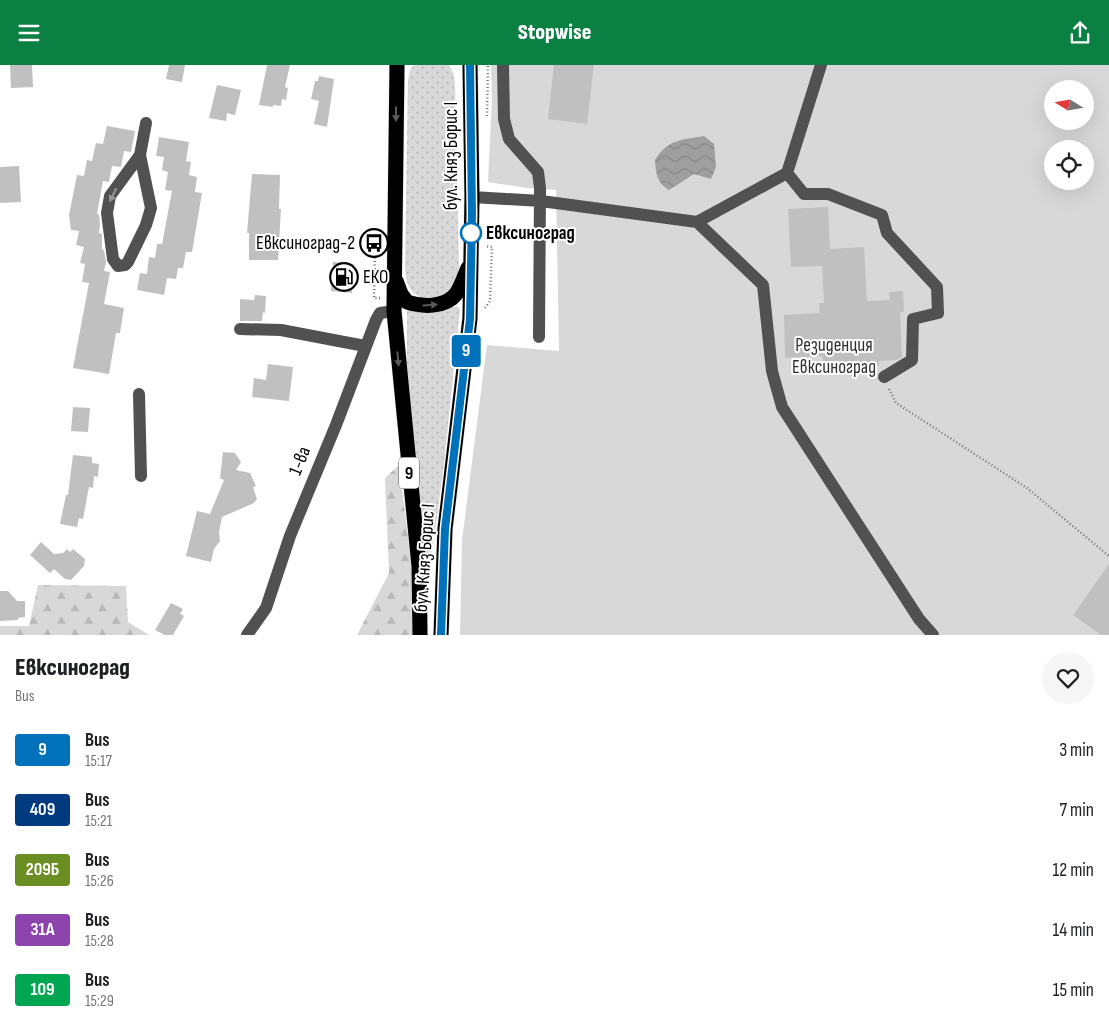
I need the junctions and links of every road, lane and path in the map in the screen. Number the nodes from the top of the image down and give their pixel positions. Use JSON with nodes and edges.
{"nodes":[{"id":1,"x":458,"y":65,"type":"edge"},
{"id":2,"x":470,"y":65,"type":"edge"},
{"id":3,"x":503,"y":65,"type":"edge"},
{"id":4,"x":821,"y":65,"type":"edge"},
{"id":5,"x":398,"y":69,"type":"edge"},
{"id":6,"x":471,"y":93,"type":"junction"},
{"id":7,"x":146,"y":123,"type":"dead end"},
{"id":8,"x":140,"y":155,"type":"junction"},
{"id":9,"x":787,"y":173,"type":"junction"},
{"id":10,"x":472,"y":197,"type":"junction"},
{"id":11,"x":541,"y":201,"type":"junction"},
{"id":12,"x":697,"y":222,"type":"junction"},
{"id":13,"x":381,"y":247,"type":"dead end"},
{"id":14,"x":492,"y":247,"type":"dead end"},
{"id":15,"x":471,"y":259,"type":"junction"},
{"id":16,"x":395,"y":280,"type":"junction"},
{"id":17,"x":380,"y":298,"type":"dead end"},
{"id":18,"x":490,"y":301,"type":"dead end"},
{"id":19,"x":394,"y":311,"type":"junction"},
{"id":20,"x":240,"y":329,"type":"dead end"},
{"id":21,"x":539,"y":337,"type":"dead end"},
{"id":22,"x":366,"y":346,"type":"junction"},
{"id":23,"x":884,"y":377,"type":"joint"},
{"id":24,"x":139,"y":395,"type":"dead end"},
{"id":25,"x":141,"y":476,"type":"dead end"},
{"id":26,"x":1109,"y":556,"type":"edge"},
{"id":27,"x":247,"y":635,"type":"edge"},
{"id":28,"x":420,"y":635,"type":"edge"},
{"id":29,"x":441,"y":635,"type":"edge"},
{"id":30,"x":933,"y":635,"type":"edge"}],
"edges":[{"from":1,"to":6,"type":"highway"},
{"from":2,"to":6,"type":"highway","name":"бул. Княз Борис I"},
{"from":3,"to":11,"type":"street"},
{"from":4,"to":9,"type":"street"},
{"from":5,"to":16,"type":"highway","name":"бул. Княз Борис I","number":"9","one_way":true},
{"from":6,"to":10,"type":"highway","name":"бул. Княз Борис I"},
{"from":7,"to":8,"type":"street"},
{"from":8,"to":8,"type":"street","one_way":true},
{"from":9,"to":12,"type":"street"},
{"from":9,"to":23,"type":"street"},
{"from":10,"to":11,"type":"street"},
{"from":10,"to":15,"type":"highway","name":"бул. Княз Борис I"},
{"from":11,"to":12,"type":"street"},
{"from":11,"to":21,"type":"street"},
{"from":12,"to":30,"type":"street"},
{"from":13,"to":17,"type":"path"},
{"from":14,"to":18,"type":"path"},
{"from":16,"to":15,"type":"highway","one_way":true},
{"from":15,"to":29,"type":"highway","name":"бул. Княз Борис I"},
{"from":16,"to":19,"type":"highway","name":"бул. Княз Борис I","number":"9"},
{"from":19,"to":22,"type":"street","name":"1-ва"},
{"from":19,"to":28,"type":"highway","name":"бул. Княз Борис I","number":"9","one_way":true},
{"from":20,"to":22,"type":"street"},
{"from":22,"to":27,"type":"street","name":"1-ва"},
{"from":23,"to":26,"type":"path"},
{"from":24,"to":25,"type":"street"}]}
